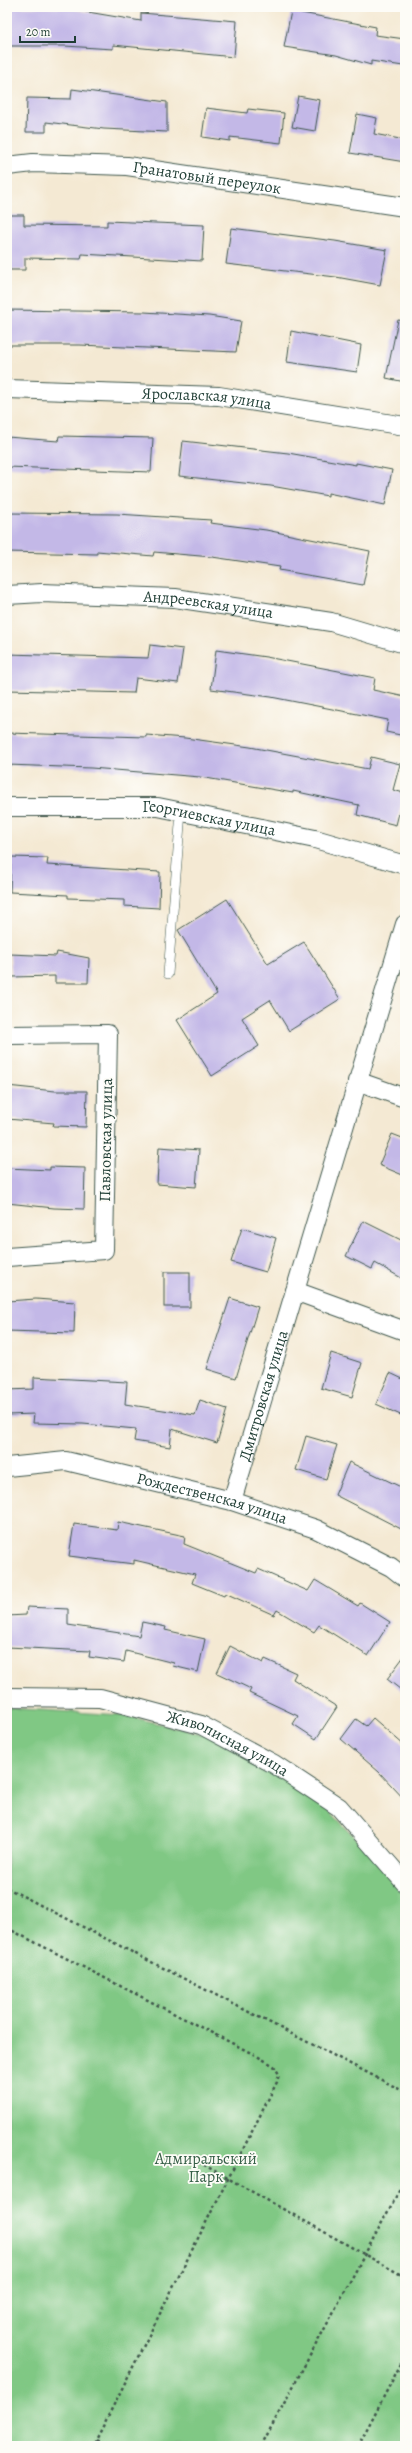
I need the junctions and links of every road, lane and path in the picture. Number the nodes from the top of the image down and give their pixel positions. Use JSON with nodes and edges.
{"nodes":[{"id":1,"x":7,"y":166,"type":"edge"},
{"id":2,"x":405,"y":207,"type":"edge"},
{"id":3,"x":7,"y":389,"type":"edge"},
{"id":4,"x":405,"y":426,"type":"edge"},
{"id":5,"x":7,"y":595,"type":"edge"},
{"id":6,"x":405,"y":644,"type":"edge"},
{"id":7,"x":7,"y":807,"type":"edge"},
{"id":8,"x":181,"y":812,"type":"junction"},
{"id":9,"x":405,"y":865,"type":"edge"},
{"id":10,"x":405,"y":924,"type":"edge"},
{"id":11,"x":168,"y":974,"type":"dead end"},
{"id":12,"x":7,"y":1035,"type":"edge"},
{"id":13,"x":357,"y":1081,"type":"junction"},
{"id":14,"x":405,"y":1098,"type":"edge"},
{"id":15,"x":7,"y":1257,"type":"edge"},
{"id":16,"x":295,"y":1291,"type":"junction"},
{"id":17,"x":405,"y":1331,"type":"edge"},
{"id":18,"x":7,"y":1467,"type":"edge"},
{"id":19,"x":232,"y":1501,"type":"junction"},
{"id":20,"x":405,"y":1578,"type":"edge"},
{"id":21,"x":7,"y":1697,"type":"edge"},
{"id":22,"x":405,"y":1883,"type":"edge"},
{"id":23,"x":7,"y":1888,"type":"edge"},
{"id":24,"x":7,"y":1928,"type":"edge"},
{"id":25,"x":405,"y":2092,"type":"edge"},
{"id":26,"x":188,"y":2156,"type":"dead end"},
{"id":27,"x":230,"y":2179,"type":"junction"},
{"id":28,"x":405,"y":2180,"type":"edge"},
{"id":29,"x":364,"y":2254,"type":"junction"},
{"id":30,"x":405,"y":2277,"type":"edge"},
{"id":31,"x":405,"y":2356,"type":"edge"},
{"id":32,"x":96,"y":2440,"type":"junction"},
{"id":33,"x":93,"y":2446,"type":"edge"},
{"id":34,"x":107,"y":2446,"type":"edge"},
{"id":35,"x":261,"y":2446,"type":"edge"},
{"id":36,"x":358,"y":2446,"type":"edge"}],
"edges":[{"from":1,"to":2,"type":"street","name":"Гранатовый переулок"},
{"from":3,"to":4,"type":"street","name":"Ярославская улица"},
{"from":5,"to":6,"type":"street","name":"Андреевская улица"},
{"from":7,"to":8,"type":"street","name":"Георгиевская улица"},
{"from":8,"to":9,"type":"street","name":"Георгиевская улица"},
{"from":8,"to":11,"type":"lane"},
{"from":10,"to":13,"type":"street","name":"Дмитровская улица"},
{"from":12,"to":15,"type":"street","name":"Павловская улица"},
{"from":13,"to":14,"type":"street"},
{"from":13,"to":16,"type":"street","name":"Дмитровская улица"},
{"from":16,"to":17,"type":"street"},
{"from":16,"to":19,"type":"street","name":"Дмитровская улица"},
{"from":18,"to":19,"type":"street","name":"Рождественская улица"},
{"from":19,"to":20,"type":"street","name":"Рождественская улица"},
{"from":21,"to":22,"type":"street","name":"Живописная улица"},
{"from":23,"to":25,"type":"path"},
{"from":24,"to":27,"type":"path"},
{"from":26,"to":27,"type":"path"},
{"from":27,"to":29,"type":"path"},
{"from":27,"to":32,"type":"path"},
{"from":28,"to":29,"type":"path"},
{"from":29,"to":30,"type":"path"},
{"from":29,"to":35,"type":"path"},
{"from":31,"to":36,"type":"path"},
{"from":32,"to":33,"type":"path"},
{"from":32,"to":34,"type":"path"}]}
